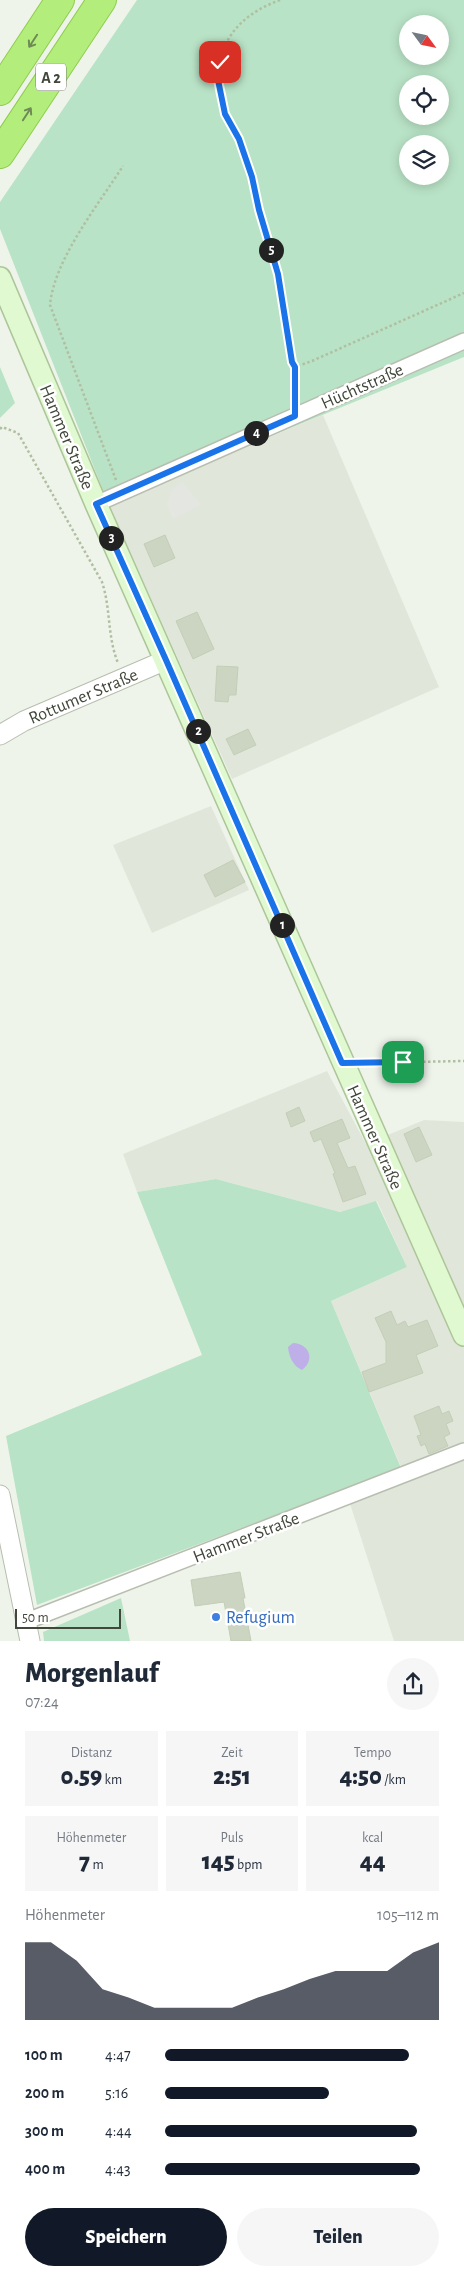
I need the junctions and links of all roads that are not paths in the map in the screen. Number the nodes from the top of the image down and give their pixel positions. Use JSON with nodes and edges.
{"nodes":[{"id":1,"x":60,"y":0,"type":"edge"},
{"id":2,"x":102,"y":0,"type":"edge"},
{"id":3,"x":0,"y":91,"type":"edge"},
{"id":4,"x":0,"y":154,"type":"edge"},
{"id":5,"x":0,"y":278,"type":"edge"},
{"id":6,"x":464,"y":341,"type":"edge"},
{"id":7,"x":96,"y":504,"type":"junction"},
{"id":8,"x":166,"y":660,"type":"junction"},
{"id":9,"x":0,"y":735,"type":"edge"},
{"id":10,"x":464,"y":1335,"type":"edge"},
{"id":11,"x":464,"y":1451,"type":"edge"},
{"id":12,"x":0,"y":1495,"type":"edge"},
{"id":13,"x":27,"y":1622,"type":"junction"},
{"id":14,"x":30,"y":1641,"type":"edge"}],
"edges":[{"from":1,"to":3,"type":"highway","number":"A 2","one_way":true},
{"from":4,"to":2,"type":"highway","number":"A 2","one_way":true},
{"from":5,"to":7,"type":"main road","name":"Hammer Straße"},
{"from":6,"to":7,"type":"street","name":"Hüchtstraße"},
{"from":7,"to":8,"type":"main road","name":"Hammer Straße"},
{"from":8,"to":9,"type":"street","name":"Rottumer Straße"},
{"from":8,"to":10,"type":"main road","name":"Hammer Straße"},
{"from":11,"to":13,"type":"street","name":"Hammer Straße"},
{"from":12,"to":13,"type":"street"},
{"from":13,"to":14,"type":"street"}]}
